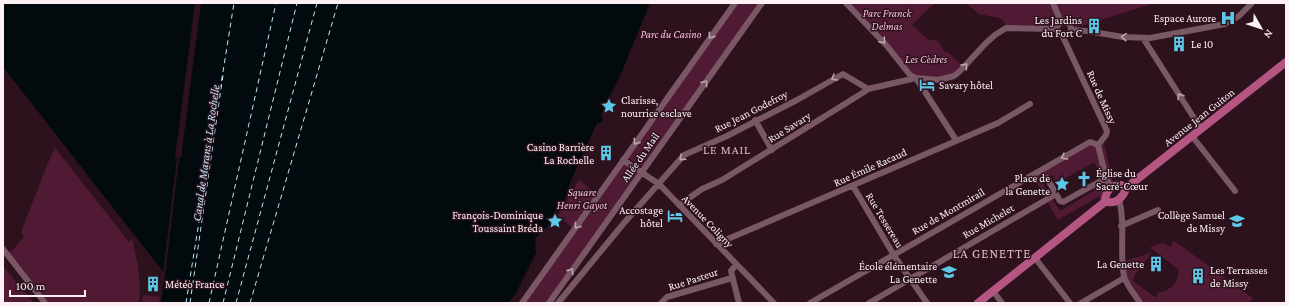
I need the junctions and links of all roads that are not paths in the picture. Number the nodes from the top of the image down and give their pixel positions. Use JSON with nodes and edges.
{"nodes":[{"id":1,"x":735,"y":3,"type":"edge"},
{"id":2,"x":762,"y":3,"type":"edge"},
{"id":3,"x":846,"y":3,"type":"edge"},
{"id":4,"x":1053,"y":3,"type":"edge"},
{"id":5,"x":1252,"y":3,"type":"edge"},
{"id":6,"x":1061,"y":22,"type":"junction"},
{"id":7,"x":1056,"y":30,"type":"junction"},
{"id":8,"x":1071,"y":30,"type":"junction"},
{"id":9,"x":1063,"y":37,"type":"junction"},
{"id":10,"x":1144,"y":38,"type":"junction"},
{"id":11,"x":1286,"y":62,"type":"edge"},
{"id":12,"x":916,"y":78,"type":"junction"},
{"id":13,"x":868,"y":89,"type":"junction"},
{"id":14,"x":1030,"y":104,"type":"dead end"},
{"id":15,"x":755,"y":120,"type":"junction"},
{"id":16,"x":1201,"y":129,"type":"junction"},
{"id":17,"x":1192,"y":136,"type":"junction"},
{"id":18,"x":956,"y":140,"type":"junction"},
{"id":19,"x":1098,"y":144,"type":"junction"},
{"id":20,"x":772,"y":150,"type":"junction"},
{"id":21,"x":624,"y":160,"type":"junction"},
{"id":22,"x":642,"y":172,"type":"junction"},
{"id":23,"x":1047,"y":178,"type":"dead end"},
{"id":24,"x":1106,"y":178,"type":"junction"},
{"id":25,"x":658,"y":184,"type":"junction"},
{"id":26,"x":853,"y":186,"type":"junction"},
{"id":27,"x":1111,"y":187,"type":"junction"},
{"id":28,"x":1126,"y":188,"type":"junction"},
{"id":29,"x":1234,"y":191,"type":"dead end"},
{"id":30,"x":1056,"y":194,"type":"junction"},
{"id":31,"x":1119,"y":199,"type":"junction"},
{"id":32,"x":1106,"y":201,"type":"junction"},
{"id":33,"x":679,"y":205,"type":"junction"},
{"id":34,"x":1158,"y":210,"type":"dead end"},
{"id":35,"x":1121,"y":226,"type":"junction"},
{"id":36,"x":716,"y":244,"type":"junction"},
{"id":37,"x":3,"y":249,"type":"edge"},
{"id":38,"x":894,"y":254,"type":"junction"},
{"id":39,"x":1035,"y":258,"type":"junction"},
{"id":40,"x":736,"y":265,"type":"junction"},
{"id":41,"x":732,"y":278,"type":"junction"},
{"id":42,"x":1124,"y":278,"type":"junction"},
{"id":43,"x":910,"y":279,"type":"junction"},
{"id":44,"x":993,"y":292,"type":"junction"},
{"id":45,"x":668,"y":300,"type":"edge"},
{"id":46,"x":45,"y":303,"type":"edge"},
{"id":47,"x":522,"y":303,"type":"edge"},
{"id":48,"x":549,"y":303,"type":"edge"},
{"id":49,"x":558,"y":303,"type":"edge"},
{"id":50,"x":661,"y":303,"type":"edge"},
{"id":51,"x":739,"y":303,"type":"edge"},
{"id":52,"x":774,"y":303,"type":"edge"},
{"id":53,"x":810,"y":303,"type":"edge"},
{"id":54,"x":869,"y":303,"type":"edge"},
{"id":55,"x":927,"y":303,"type":"edge"},
{"id":56,"x":978,"y":303,"type":"edge"},
{"id":57,"x":1002,"y":303,"type":"edge"},
{"id":58,"x":1070,"y":303,"type":"edge"},
{"id":59,"x":1081,"y":303,"type":"edge"},
{"id":60,"x":1140,"y":303,"type":"edge"}],
"edges":[{"from":1,"to":21,"type":"street","name":"Allée du Mail","one_way":true},
{"from":22,"to":2,"type":"street","name":"Allée du Mail","one_way":true},
{"from":3,"to":12,"type":"street","one_way":true},
{"from":4,"to":6,"type":"street"},
{"from":5,"to":10,"type":"street"},
{"from":6,"to":7,"type":"street"},
{"from":6,"to":8,"type":"street"},
{"from":7,"to":9,"type":"street"},
{"from":12,"to":7,"type":"street","one_way":true},
{"from":8,"to":9,"type":"street"},
{"from":10,"to":8,"type":"street","one_way":true},
{"from":9,"to":19,"type":"street","name":"Rue de Missy"},
{"from":16,"to":10,"type":"street","one_way":true},
{"from":11,"to":16,"type":"main road","name":"Avenue Jean Guiton"},
{"from":12,"to":13,"type":"street"},
{"from":12,"to":18,"type":"street"},
{"from":13,"to":15,"type":"street","name":"Rue Jean Godefroy","one_way":true},
{"from":13,"to":20,"type":"street","name":"Rue Savary"},
{"from":14,"to":18,"type":"street","name":"Rue Émile Racaud"},
{"from":15,"to":20,"type":"street"},
{"from":15,"to":25,"type":"street","name":"Rue Jean Godefroy","one_way":true},
{"from":16,"to":17,"type":"main road","name":"Avenue Jean Guiton"},
{"from":17,"to":28,"type":"main road","name":"Avenue Jean Guiton"},
{"from":17,"to":29,"type":"street"},
{"from":18,"to":26,"type":"street","name":"Rue Émile Racaud"},
{"from":19,"to":24,"type":"street"},
{"from":19,"to":38,"type":"street","name":"Rue de Montmirail","one_way":true},
{"from":20,"to":33,"type":"street","name":"Rue Savary"},
{"from":21,"to":22,"type":"street","name":"Avenue Coligny"},
{"from":21,"to":47,"type":"street","name":"Allée du Mail","one_way":true},
{"from":22,"to":25,"type":"street","name":"Avenue Coligny"},
{"from":48,"to":22,"type":"street","name":"Allée du Mail","one_way":true},
{"from":23,"to":30,"type":"street"},
{"from":24,"to":27,"type":"street"},
{"from":24,"to":30,"type":"street"},
{"from":25,"to":33,"type":"street","name":"Avenue Coligny"},
{"from":25,"to":49,"type":"street","name":"Rue Jean Godefroy"},
{"from":26,"to":36,"type":"street","name":"Rue Émile Racaud"},
{"from":26,"to":38,"type":"street","name":"Rue Tessereau"},
{"from":27,"to":28,"type":"main road"},
{"from":27,"to":32,"type":"main road"},
{"from":28,"to":31,"type":"main road","name":"Avenue Jean Guiton"},
{"from":30,"to":43,"type":"street","name":"Rue Michelet"},
{"from":31,"to":32,"type":"main road"},
{"from":31,"to":35,"type":"street"},
{"from":32,"to":39,"type":"main road"},
{"from":33,"to":36,"type":"street","name":"Avenue Coligny"},
{"from":34,"to":35,"type":"street"},
{"from":35,"to":42,"type":"street"},
{"from":36,"to":40,"type":"street","name":"Avenue Coligny"},
{"from":37,"to":46,"type":"street"},
{"from":38,"to":43,"type":"street","name":"Rue Tessereau"},
{"from":38,"to":53,"type":"street","name":"Rue de Montmirail"},
{"from":39,"to":44,"type":"main road"},
{"from":39,"to":58,"type":"street"},
{"from":40,"to":41,"type":"street"},
{"from":40,"to":52,"type":"street","name":"Avenue Coligny"},
{"from":41,"to":45,"type":"street","name":"Rue Pasteur"},
{"from":41,"to":51,"type":"street"},
{"from":42,"to":59,"type":"street"},
{"from":42,"to":60,"type":"street"},
{"from":43,"to":54,"type":"street","name":"Rue Michelet"},
{"from":43,"to":55,"type":"street","name":"Rue Tessereau"},
{"from":44,"to":56,"type":"main road"},
{"from":44,"to":57,"type":"street"},
{"from":45,"to":50,"type":"street","name":"Rue Pasteur"}]}
